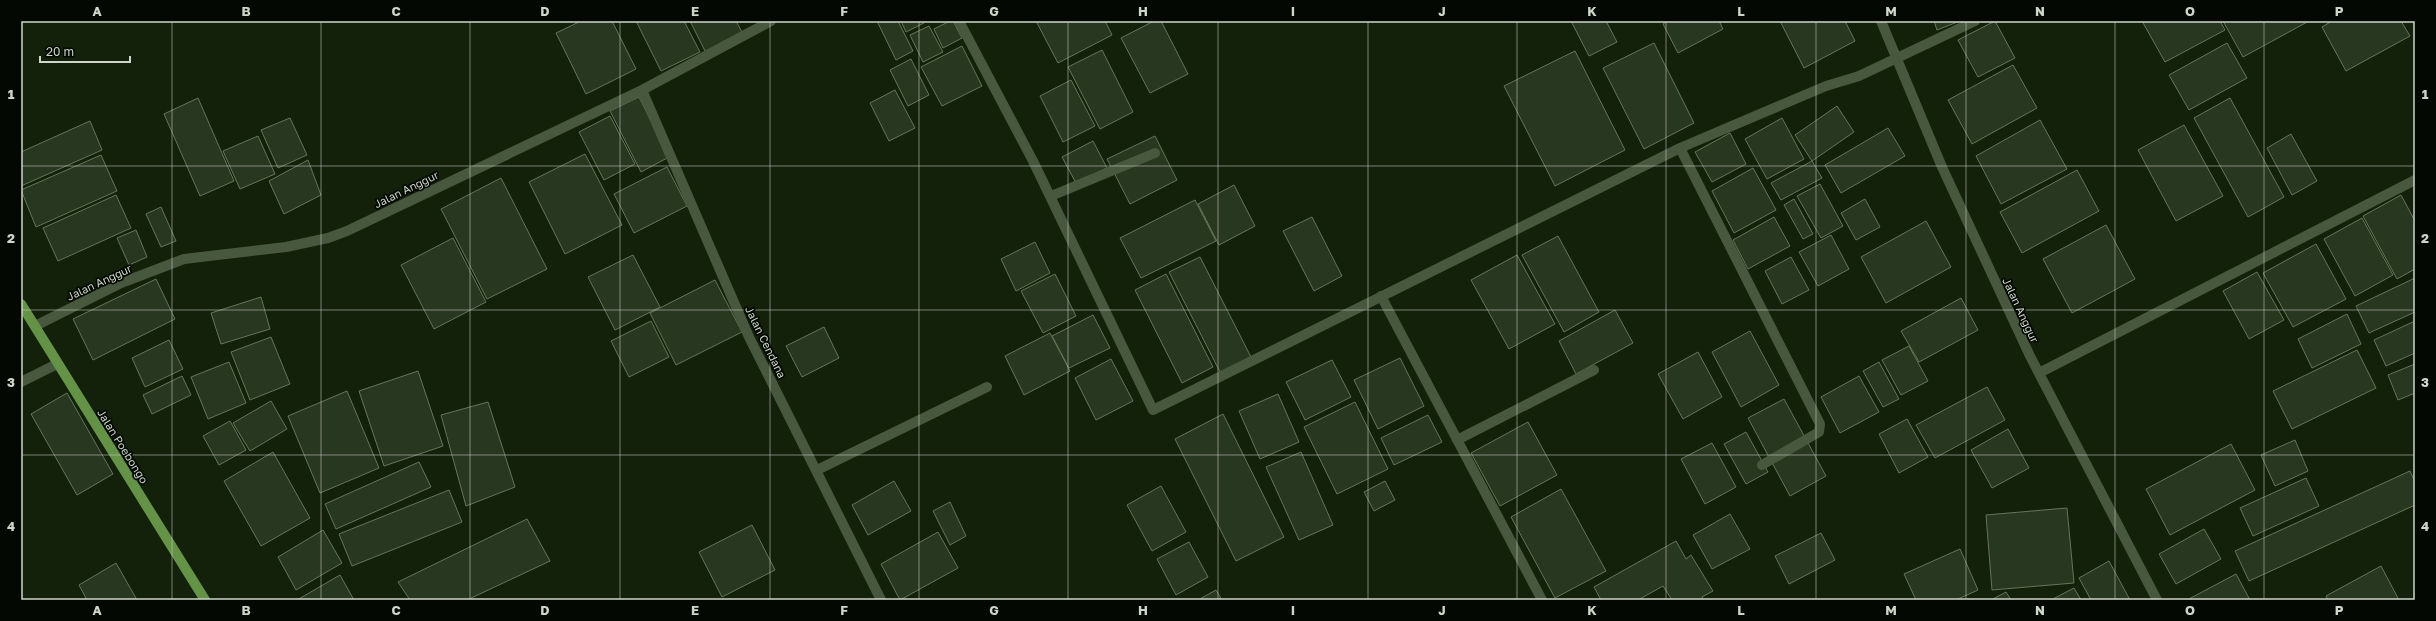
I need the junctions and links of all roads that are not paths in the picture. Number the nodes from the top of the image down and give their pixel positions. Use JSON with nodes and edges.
{"nodes":[{"id":1,"x":771,"y":21,"type":"edge"},
{"id":2,"x":959,"y":21,"type":"edge"},
{"id":3,"x":1881,"y":21,"type":"edge"},
{"id":4,"x":1975,"y":21,"type":"edge"},
{"id":5,"x":1898,"y":59,"type":"junction"},
{"id":6,"x":642,"y":90,"type":"junction"},
{"id":7,"x":1680,"y":148,"type":"junction"},
{"id":8,"x":1155,"y":153,"type":"dead end"},
{"id":9,"x":2415,"y":180,"type":"edge"},
{"id":10,"x":1050,"y":196,"type":"junction"},
{"id":11,"x":1380,"y":296,"type":"junction"},
{"id":12,"x":21,"y":304,"type":"edge"},
{"id":13,"x":35,"y":326,"type":"junction"},
{"id":14,"x":57,"y":364,"type":"junction"},
{"id":15,"x":1594,"y":370,"type":"dead end"},
{"id":16,"x":2039,"y":373,"type":"junction"},
{"id":17,"x":21,"y":382,"type":"edge"},
{"id":18,"x":987,"y":387,"type":"dead end"},
{"id":19,"x":1457,"y":440,"type":"junction"},
{"id":20,"x":1762,"y":465,"type":"dead end"},
{"id":21,"x":817,"y":470,"type":"junction"},
{"id":22,"x":205,"y":600,"type":"edge"},
{"id":23,"x":881,"y":600,"type":"edge"},
{"id":24,"x":1542,"y":600,"type":"edge"},
{"id":25,"x":2157,"y":600,"type":"edge"}],
"edges":[{"from":1,"to":6,"type":"street","name":"Jalan Anggur"},
{"from":2,"to":10,"type":"street"},
{"from":3,"to":5,"type":"street","name":"Jalan Anggur"},
{"from":4,"to":5,"type":"street"},
{"from":5,"to":7,"type":"street"},
{"from":5,"to":16,"type":"street","name":"Jalan Anggur"},
{"from":6,"to":13,"type":"street","name":"Jalan Anggur"},
{"from":6,"to":21,"type":"street","name":"Jalan Cendana"},
{"from":7,"to":11,"type":"street"},
{"from":7,"to":20,"type":"street"},
{"from":8,"to":10,"type":"street"},
{"from":9,"to":16,"type":"street"},
{"from":10,"to":11,"type":"street"},
{"from":11,"to":19,"type":"street"},
{"from":12,"to":13,"type":"main road","name":"Jalan Poebongo"},
{"from":13,"to":14,"type":"main road","name":"Jalan Poebongo"},
{"from":14,"to":17,"type":"street"},
{"from":14,"to":22,"type":"main road","name":"Jalan Poebongo"},
{"from":15,"to":19,"type":"street"},
{"from":16,"to":25,"type":"street","name":"Jalan Anggur"},
{"from":18,"to":21,"type":"street"},
{"from":19,"to":24,"type":"street"},
{"from":21,"to":23,"type":"street","name":"Jalan Cendana"}]}
